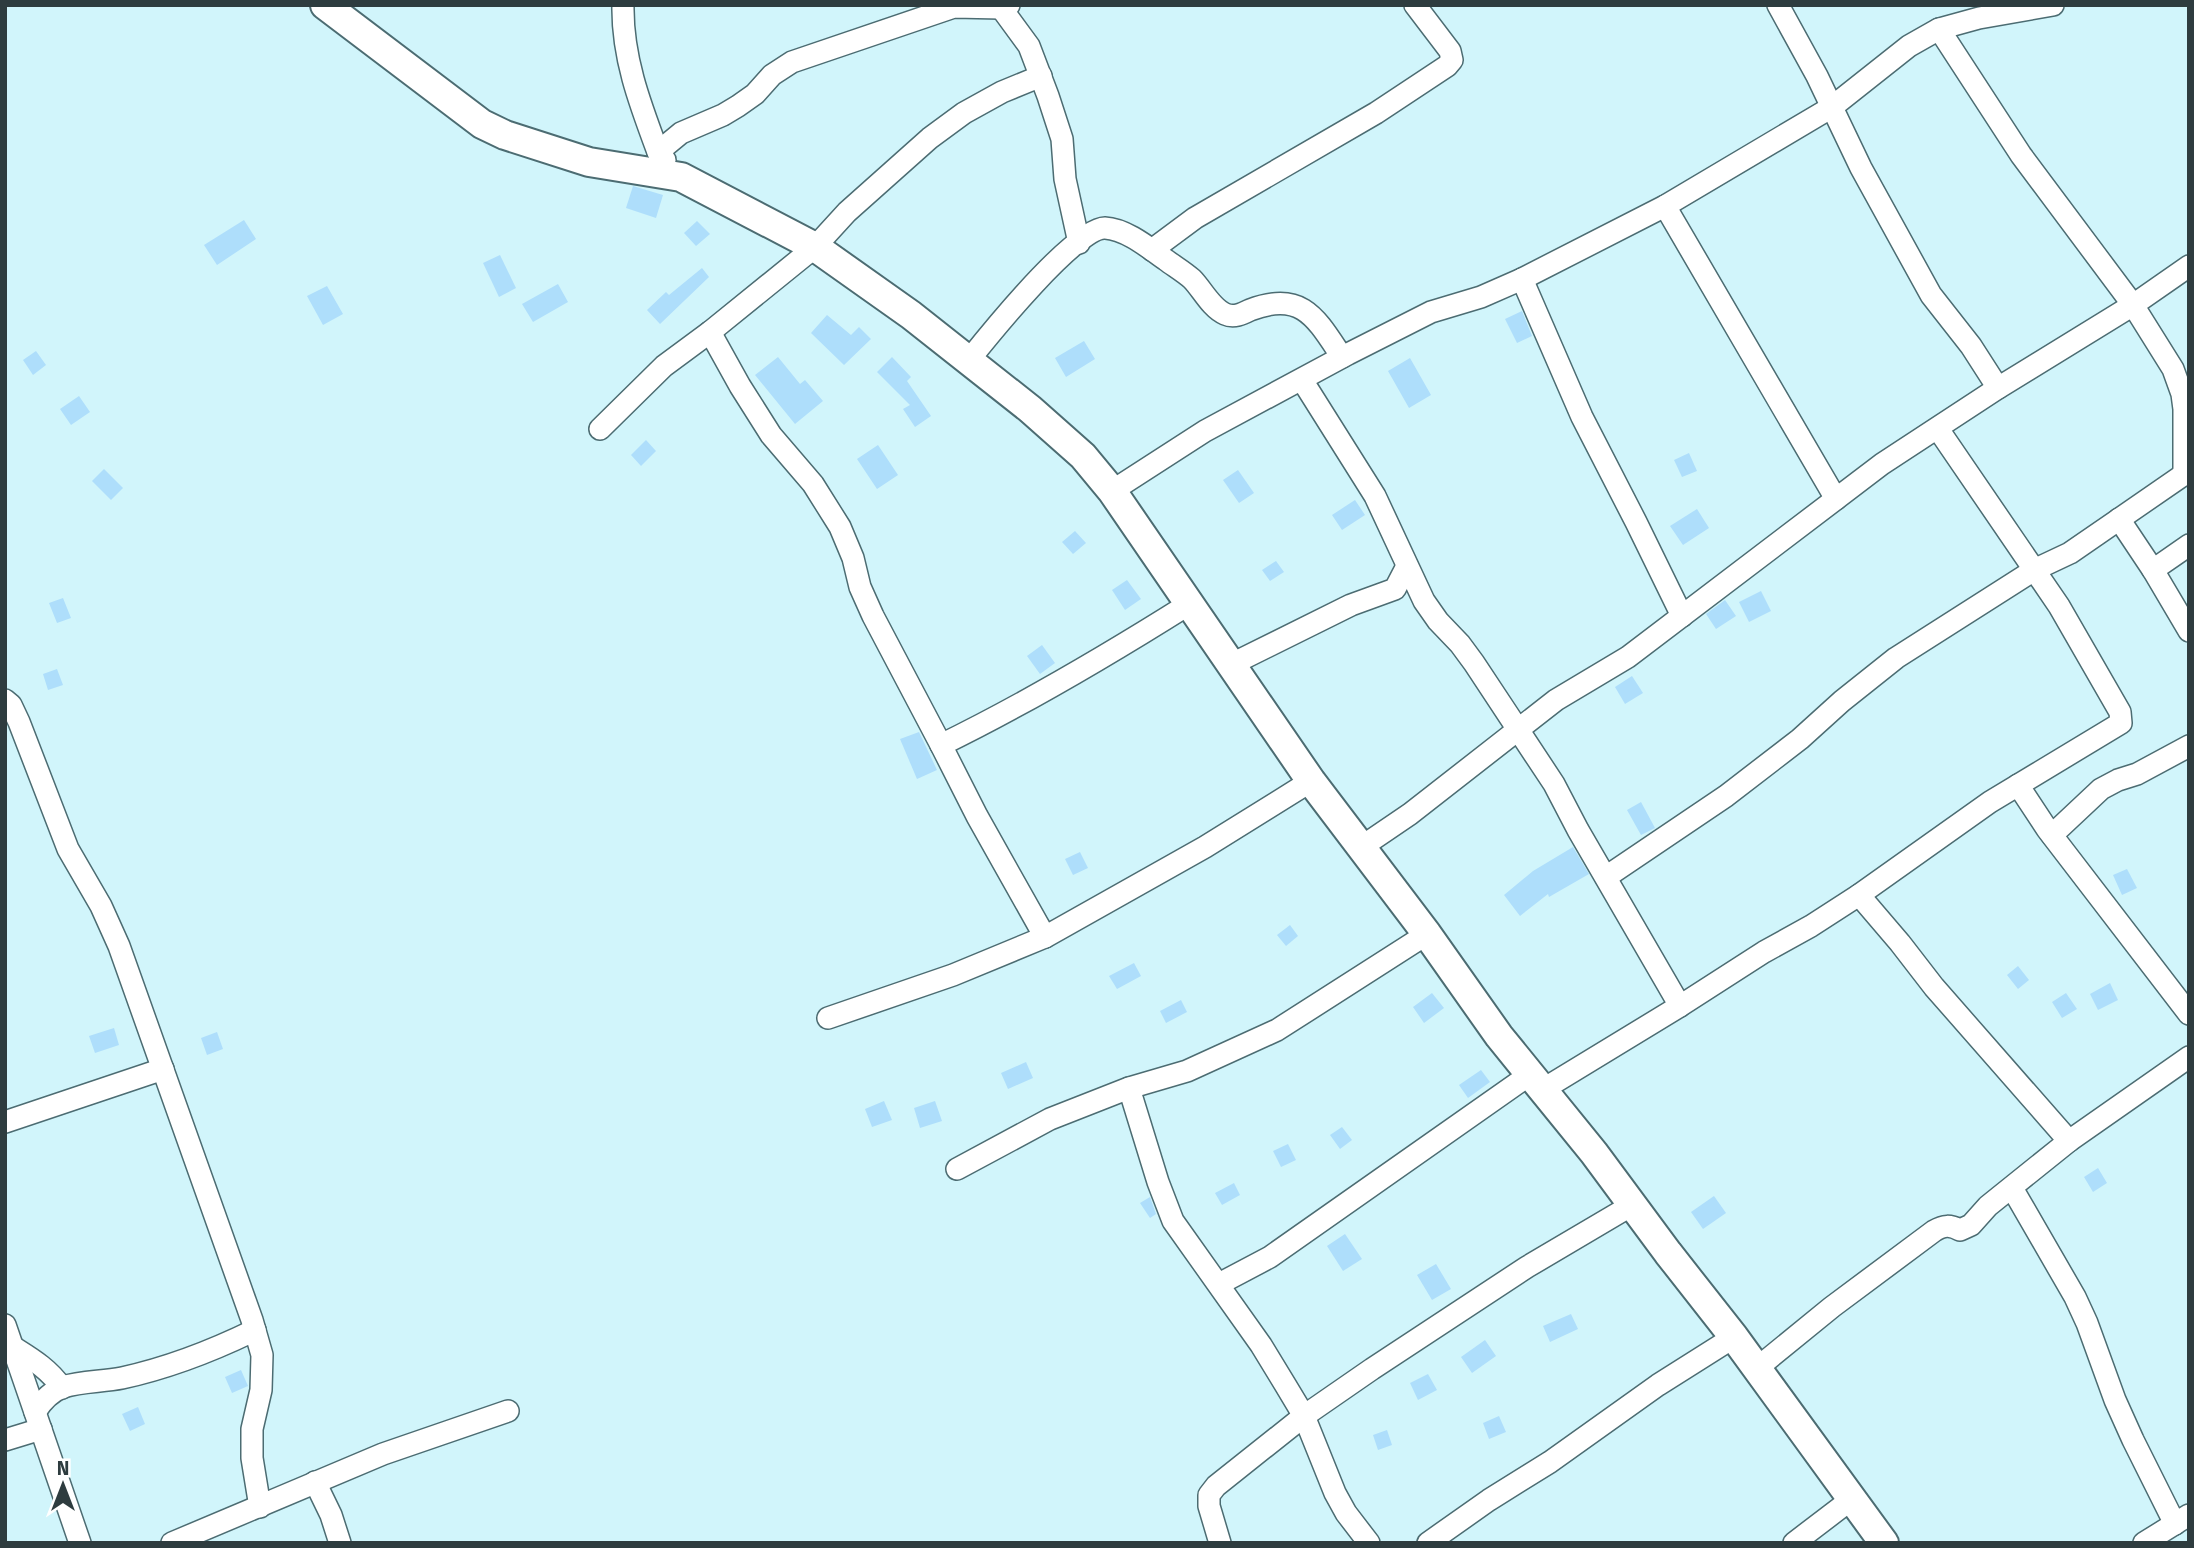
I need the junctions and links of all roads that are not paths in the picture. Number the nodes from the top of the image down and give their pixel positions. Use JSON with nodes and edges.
{"nodes":[{"id":1,"x":325,"y":5,"type":"edge"},
{"id":2,"x":623,"y":5,"type":"edge"},
{"id":3,"x":1415,"y":5,"type":"edge"},
{"id":4,"x":1426,"y":5,"type":"edge"},
{"id":5,"x":1778,"y":5,"type":"edge"},
{"id":6,"x":2053,"y":5,"type":"edge"},
{"id":7,"x":1003,"y":6,"type":"edge"},
{"id":8,"x":1939,"y":29,"type":"junction"},
{"id":9,"x":1041,"y":76,"type":"junction"},
{"id":10,"x":1832,"y":107,"type":"junction"},
{"id":11,"x":658,"y":152,"type":"junction"},
{"id":12,"x":681,"y":177,"type":"junction"},
{"id":13,"x":1665,"y":206,"type":"junction"},
{"id":14,"x":1079,"y":243,"type":"junction"},
{"id":15,"x":815,"y":247,"type":"junction"},
{"id":16,"x":1152,"y":250,"type":"junction"},
{"id":17,"x":2189,"y":265,"type":"edge"},
{"id":18,"x":1522,"y":279,"type":"junction"},
{"id":19,"x":2133,"y":305,"type":"junction"},
{"id":20,"x":710,"y":332,"type":"junction"},
{"id":21,"x":1342,"y":357,"type":"junction"},
{"id":22,"x":969,"y":360,"type":"junction"},
{"id":23,"x":1302,"y":380,"type":"junction"},
{"id":24,"x":1998,"y":388,"type":"junction"},
{"id":25,"x":600,"y":429,"type":"dead end"},
{"id":26,"x":1938,"y":429,"type":"junction"},
{"id":27,"x":2186,"y":473,"type":"edge"},
{"id":28,"x":1112,"y":491,"type":"junction"},
{"id":29,"x":1836,"y":499,"type":"junction"},
{"id":30,"x":2119,"y":519,"type":"junction"},
{"id":31,"x":2189,"y":545,"type":"edge"},
{"id":32,"x":1407,"y":566,"type":"junction"},
{"id":33,"x":2153,"y":569,"type":"junction"},
{"id":34,"x":2034,"y":570,"type":"junction"},
{"id":35,"x":1395,"y":589,"type":"junction"},
{"id":36,"x":1423,"y":601,"type":"junction"},
{"id":37,"x":1189,"y":604,"type":"junction"},
{"id":38,"x":1682,"y":616,"type":"junction"},
{"id":39,"x":2189,"y":631,"type":"edge"},
{"id":40,"x":1232,"y":664,"type":"junction"},
{"id":41,"x":5,"y":700,"type":"edge"},
{"id":42,"x":1518,"y":730,"type":"junction"},
{"id":43,"x":942,"y":745,"type":"junction"},
{"id":44,"x":2189,"y":747,"type":"edge"},
{"id":45,"x":1311,"y":781,"type":"junction"},
{"id":46,"x":2018,"y":785,"type":"junction"},
{"id":47,"x":2052,"y":835,"type":"junction"},
{"id":48,"x":1360,"y":848,"type":"junction"},
{"id":49,"x":1606,"y":877,"type":"junction"},
{"id":50,"x":1859,"y":895,"type":"junction"},
{"id":51,"x":1427,"y":934,"type":"junction"},
{"id":52,"x":1045,"y":937,"type":"junction"},
{"id":53,"x":1681,"y":1006,"type":"junction"},
{"id":54,"x":2189,"y":1014,"type":"edge"},
{"id":55,"x":828,"y":1018,"type":"dead end"},
{"id":56,"x":2189,"y":1057,"type":"edge"},
{"id":57,"x":163,"y":1069,"type":"junction"},
{"id":58,"x":1536,"y":1083,"type":"junction"},
{"id":59,"x":1129,"y":1088,"type":"junction"},
{"id":60,"x":5,"y":1122,"type":"edge"},
{"id":61,"x":2069,"y":1141,"type":"junction"},
{"id":62,"x":957,"y":1169,"type":"dead end"},
{"id":63,"x":2012,"y":1188,"type":"junction"},
{"id":64,"x":1632,"y":1205,"type":"junction"},
{"id":65,"x":1219,"y":1284,"type":"junction"},
{"id":66,"x":255,"y":1331,"type":"junction"},
{"id":67,"x":7,"y":1333,"type":"edge"},
{"id":68,"x":1734,"y":1337,"type":"junction"},
{"id":69,"x":1756,"y":1369,"type":"junction"},
{"id":70,"x":62,"y":1388,"type":"junction"},
{"id":71,"x":508,"y":1411,"type":"dead end"},
{"id":72,"x":1304,"y":1416,"type":"junction"},
{"id":73,"x":38,"y":1421,"type":"junction"},
{"id":74,"x":5,"y":1440,"type":"edge"},
{"id":75,"x":315,"y":1482,"type":"junction"},
{"id":76,"x":1853,"y":1498,"type":"junction"},
{"id":77,"x":260,"y":1507,"type":"junction"},
{"id":78,"x":2182,"y":1520,"type":"edge"},
{"id":79,"x":80,"y":1543,"type":"edge"},
{"id":80,"x":172,"y":1543,"type":"edge"},
{"id":81,"x":340,"y":1543,"type":"edge"},
{"id":82,"x":1220,"y":1543,"type":"edge"},
{"id":83,"x":1369,"y":1543,"type":"edge"},
{"id":84,"x":1428,"y":1543,"type":"edge"},
{"id":85,"x":1794,"y":1543,"type":"edge"},
{"id":86,"x":1884,"y":1543,"type":"edge"},
{"id":87,"x":2144,"y":1543,"type":"edge"}],
"edges":[{"from":1,"to":12,"type":"street"},
{"from":2,"to":11,"type":"street"},
{"from":3,"to":4,"type":"street"},
{"from":3,"to":16,"type":"street"},
{"from":5,"to":10,"type":"street"},
{"from":6,"to":8,"type":"street"},
{"from":7,"to":9,"type":"street"},
{"from":7,"to":11,"type":"street"},
{"from":8,"to":10,"type":"street"},
{"from":8,"to":19,"type":"street"},
{"from":9,"to":14,"type":"street"},
{"from":9,"to":15,"type":"street"},
{"from":10,"to":13,"type":"street"},
{"from":10,"to":24,"type":"street"},
{"from":11,"to":12,"type":"street"},
{"from":12,"to":15,"type":"street"},
{"from":13,"to":18,"type":"street"},
{"from":13,"to":29,"type":"street"},
{"from":14,"to":16,"type":"street"},
{"from":14,"to":22,"type":"street"},
{"from":15,"to":20,"type":"street"},
{"from":15,"to":22,"type":"street"},
{"from":16,"to":21,"type":"street"},
{"from":17,"to":19,"type":"street"},
{"from":18,"to":21,"type":"street"},
{"from":18,"to":38,"type":"street"},
{"from":19,"to":24,"type":"street"},
{"from":19,"to":27,"type":"street"},
{"from":20,"to":25,"type":"street"},
{"from":20,"to":43,"type":"street"},
{"from":21,"to":23,"type":"street"},
{"from":22,"to":28,"type":"street"},
{"from":23,"to":28,"type":"street"},
{"from":23,"to":32,"type":"street"},
{"from":24,"to":26,"type":"street"},
{"from":26,"to":29,"type":"street"},
{"from":26,"to":34,"type":"street"},
{"from":27,"to":30,"type":"street"},
{"from":28,"to":37,"type":"street"},
{"from":29,"to":38,"type":"street"},
{"from":30,"to":33,"type":"street"},
{"from":30,"to":34,"type":"street"},
{"from":31,"to":33,"type":"street"},
{"from":32,"to":35,"type":"street"},
{"from":32,"to":36,"type":"street"},
{"from":33,"to":39,"type":"street"},
{"from":34,"to":46,"type":"street"},
{"from":34,"to":49,"type":"street"},
{"from":35,"to":36,"type":"street"},
{"from":35,"to":40,"type":"street"},
{"from":36,"to":42,"type":"street"},
{"from":37,"to":40,"type":"street"},
{"from":37,"to":43,"type":"street"},
{"from":38,"to":42,"type":"street"},
{"from":40,"to":45,"type":"street"},
{"from":41,"to":57,"type":"street"},
{"from":42,"to":48,"type":"street"},
{"from":42,"to":49,"type":"street"},
{"from":43,"to":52,"type":"street"},
{"from":44,"to":47,"type":"street"},
{"from":45,"to":48,"type":"street"},
{"from":45,"to":52,"type":"street"},
{"from":46,"to":47,"type":"street"},
{"from":46,"to":50,"type":"street"},
{"from":47,"to":54,"type":"street"},
{"from":48,"to":51,"type":"street"},
{"from":49,"to":53,"type":"street"},
{"from":50,"to":53,"type":"street"},
{"from":50,"to":61,"type":"street"},
{"from":51,"to":58,"type":"street"},
{"from":51,"to":59,"type":"street"},
{"from":52,"to":55,"type":"street"},
{"from":53,"to":58,"type":"street"},
{"from":56,"to":61,"type":"street"},
{"from":57,"to":60,"type":"street"},
{"from":57,"to":66,"type":"street"},
{"from":58,"to":64,"type":"street"},
{"from":58,"to":65,"type":"street"},
{"from":59,"to":62,"type":"street"},
{"from":59,"to":65,"type":"street"},
{"from":61,"to":63,"type":"street"},
{"from":63,"to":69,"type":"street"},
{"from":63,"to":78,"type":"street"},
{"from":64,"to":68,"type":"street"},
{"from":64,"to":72,"type":"street"},
{"from":65,"to":72,"type":"street"},
{"from":66,"to":70,"type":"street"},
{"from":66,"to":77,"type":"street"},
{"from":67,"to":70,"type":"street"},
{"from":67,"to":73,"type":"street"},
{"from":68,"to":69,"type":"street"},
{"from":68,"to":84,"type":"street"},
{"from":69,"to":76,"type":"street"},
{"from":70,"to":73,"type":"street"},
{"from":71,"to":75,"type":"street"},
{"from":72,"to":82,"type":"street"},
{"from":72,"to":83,"type":"street"},
{"from":73,"to":74,"type":"street"},
{"from":73,"to":79,"type":"street"},
{"from":75,"to":77,"type":"street"},
{"from":75,"to":81,"type":"street"},
{"from":76,"to":85,"type":"street"},
{"from":76,"to":86,"type":"street"},
{"from":77,"to":80,"type":"street"},
{"from":78,"to":87,"type":"street"}]}
